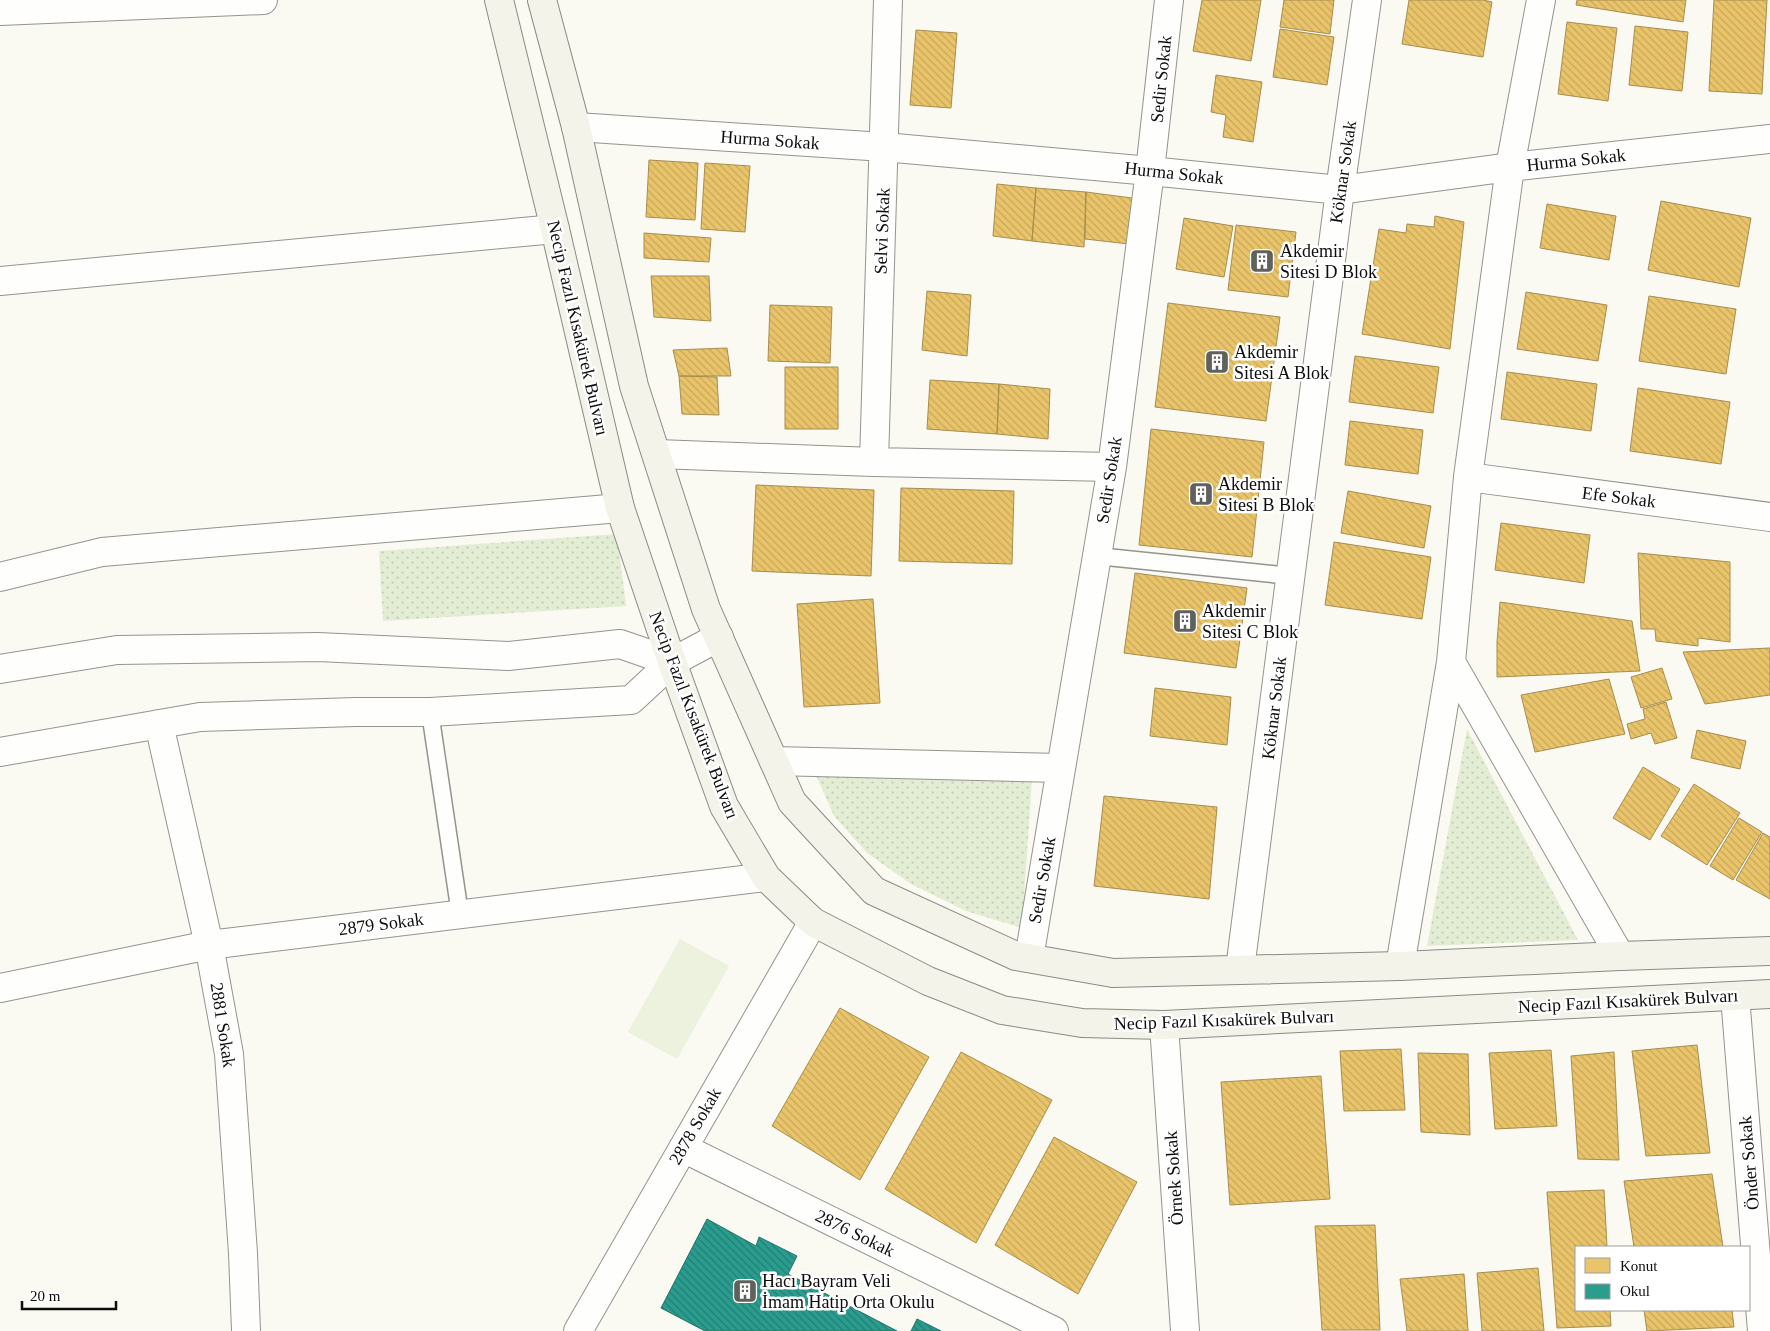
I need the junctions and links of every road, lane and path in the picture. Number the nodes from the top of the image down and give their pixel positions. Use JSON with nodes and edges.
{"nodes":[{"id":1,"x":263,"y":0,"type":"edge"},
{"id":2,"x":499,"y":0,"type":"edge"},
{"id":3,"x":542,"y":0,"type":"edge"},
{"id":4,"x":888,"y":0,"type":"edge"},
{"id":5,"x":1169,"y":0,"type":"edge"},
{"id":6,"x":1366,"y":0,"type":"edge"},
{"id":7,"x":1541,"y":0,"type":"edge"},
{"id":8,"x":0,"y":11,"type":"edge"},
{"id":9,"x":576,"y":127,"type":"junction"},
{"id":10,"x":1770,"y":139,"type":"edge"},
{"id":11,"x":884,"y":148,"type":"junction"},
{"id":12,"x":1510,"y":167,"type":"junction"},
{"id":13,"x":1150,"y":171,"type":"junction"},
{"id":14,"x":1340,"y":190,"type":"junction"},
{"id":15,"x":555,"y":229,"type":"junction"},
{"id":16,"x":0,"y":281,"type":"edge"},
{"id":17,"x":656,"y":454,"type":"junction"},
{"id":18,"x":874,"y":462,"type":"junction"},
{"id":19,"x":1112,"y":467,"type":"junction"},
{"id":20,"x":1468,"y":477,"type":"junction"},
{"id":21,"x":620,"y":508,"type":"junction"},
{"id":22,"x":1770,"y":517,"type":"edge"},
{"id":23,"x":1097,"y":556,"type":"junction"},
{"id":24,"x":1291,"y":576,"type":"junction"},
{"id":25,"x":0,"y":577,"type":"edge"},
{"id":26,"x":719,"y":637,"type":"junction"},
{"id":27,"x":672,"y":662,"type":"junction"},
{"id":28,"x":1451,"y":662,"type":"junction"},
{"id":29,"x":0,"y":669,"type":"edge"},
{"id":30,"x":430,"y":712,"type":"junction"},
{"id":31,"x":159,"y":724,"type":"junction"},
{"id":32,"x":0,"y":752,"type":"edge"},
{"id":33,"x":774,"y":761,"type":"junction"},
{"id":34,"x":1061,"y":768,"type":"junction"},
{"id":35,"x":766,"y":877,"type":"junction"},
{"id":36,"x":460,"y":914,"type":"junction"},
{"id":37,"x":813,"y":922,"type":"junction"},
{"id":38,"x":209,"y":945,"type":"junction"},
{"id":39,"x":1770,"y":951,"type":"edge"},
{"id":40,"x":1620,"y":956,"type":"junction"},
{"id":41,"x":1029,"y":958,"type":"junction"},
{"id":42,"x":1400,"y":966,"type":"junction"},
{"id":43,"x":1240,"y":969,"type":"junction"},
{"id":44,"x":0,"y":988,"type":"edge"},
{"id":45,"x":1770,"y":994,"type":"edge"},
{"id":46,"x":1735,"y":996,"type":"junction"},
{"id":47,"x":1164,"y":1025,"type":"junction"},
{"id":48,"x":683,"y":1148,"type":"junction"},
{"id":49,"x":246,"y":1331,"type":"edge"},
{"id":50,"x":578,"y":1331,"type":"edge"},
{"id":51,"x":1054,"y":1331,"type":"edge"},
{"id":52,"x":1184,"y":1331,"type":"edge"},
{"id":53,"x":1762,"y":1331,"type":"edge"}],
"edges":[{"from":1,"to":8,"type":"street"},
{"from":2,"to":15,"type":"main road","name":"Necip Fazıl Kısakürek Bulvarı"},
{"from":3,"to":9,"type":"main road"},
{"from":4,"to":11,"type":"street","name":"Selvi Sokak"},
{"from":5,"to":13,"type":"street","name":"Sedir Sokak"},
{"from":6,"to":14,"type":"street","name":"Köknar Sokak"},
{"from":7,"to":12,"type":"street"},
{"from":9,"to":11,"type":"street","name":"Hurma Sokak"},
{"from":9,"to":17,"type":"main road"},
{"from":10,"to":12,"type":"street","name":"Hurma Sokak"},
{"from":11,"to":13,"type":"street","name":"Hurma Sokak"},
{"from":11,"to":18,"type":"street","name":"Selvi Sokak"},
{"from":12,"to":14,"type":"street","name":"Hurma Sokak"},
{"from":12,"to":20,"type":"street"},
{"from":13,"to":14,"type":"street","name":"Hurma Sokak"},
{"from":13,"to":19,"type":"street","name":"Sedir Sokak"},
{"from":14,"to":24,"type":"street","name":"Köknar Sokak"},
{"from":15,"to":16,"type":"street"},
{"from":15,"to":21,"type":"main road","name":"Necip Fazıl Kısakürek Bulvarı"},
{"from":17,"to":18,"type":"street"},
{"from":17,"to":26,"type":"main road"},
{"from":18,"to":19,"type":"street"},
{"from":19,"to":23,"type":"street","name":"Sedir Sokak"},
{"from":20,"to":22,"type":"street","name":"Efe Sokak"},
{"from":20,"to":28,"type":"street"},
{"from":21,"to":25,"type":"street"},
{"from":21,"to":27,"type":"main road","name":"Necip Fazıl Kısakürek Bulvarı"},
{"from":23,"to":24,"type":"lane"},
{"from":23,"to":34,"type":"street","name":"Sedir Sokak"},
{"from":24,"to":43,"type":"street","name":"Köknar Sokak"},
{"from":26,"to":27,"type":"street"},
{"from":26,"to":33,"type":"main road"},
{"from":27,"to":29,"type":"street"},
{"from":27,"to":30,"type":"street"},
{"from":27,"to":35,"type":"main road","name":"Necip Fazıl Kısakürek Bulvarı"},
{"from":28,"to":40,"type":"street"},
{"from":28,"to":42,"type":"street"},
{"from":30,"to":31,"type":"street"},
{"from":30,"to":36,"type":"lane"},
{"from":31,"to":32,"type":"street"},
{"from":31,"to":38,"type":"street","name":"2881 Sokak"},
{"from":33,"to":34,"type":"street"},
{"from":33,"to":41,"type":"main road"},
{"from":34,"to":41,"type":"street","name":"Sedir Sokak"},
{"from":35,"to":36,"type":"street","name":"2879 Sokak"},
{"from":35,"to":37,"type":"main road","name":"Necip Fazıl Kısakürek Bulvarı"},
{"from":36,"to":38,"type":"street","name":"2879 Sokak"},
{"from":37,"to":47,"type":"main road","name":"Necip Fazıl Kısakürek Bulvarı"},
{"from":37,"to":48,"type":"street","name":"2878 Sokak"},
{"from":38,"to":44,"type":"street","name":"2879 Sokak"},
{"from":38,"to":49,"type":"street","name":"2881 Sokak"},
{"from":39,"to":40,"type":"main road"},
{"from":40,"to":42,"type":"main road"},
{"from":41,"to":43,"type":"main road"},
{"from":42,"to":43,"type":"main road"},
{"from":45,"to":46,"type":"main road","name":"Necip Fazıl Kısakürek Bulvarı"},
{"from":46,"to":47,"type":"main road","name":"Necip Fazıl Kısakürek Bulvarı"},
{"from":46,"to":53,"type":"street","name":"Önder Sokak"},
{"from":47,"to":52,"type":"street","name":"Örnek Sokak"},
{"from":48,"to":50,"type":"street","name":"2878 Sokak"},
{"from":48,"to":51,"type":"street","name":"2876 Sokak"}]}
